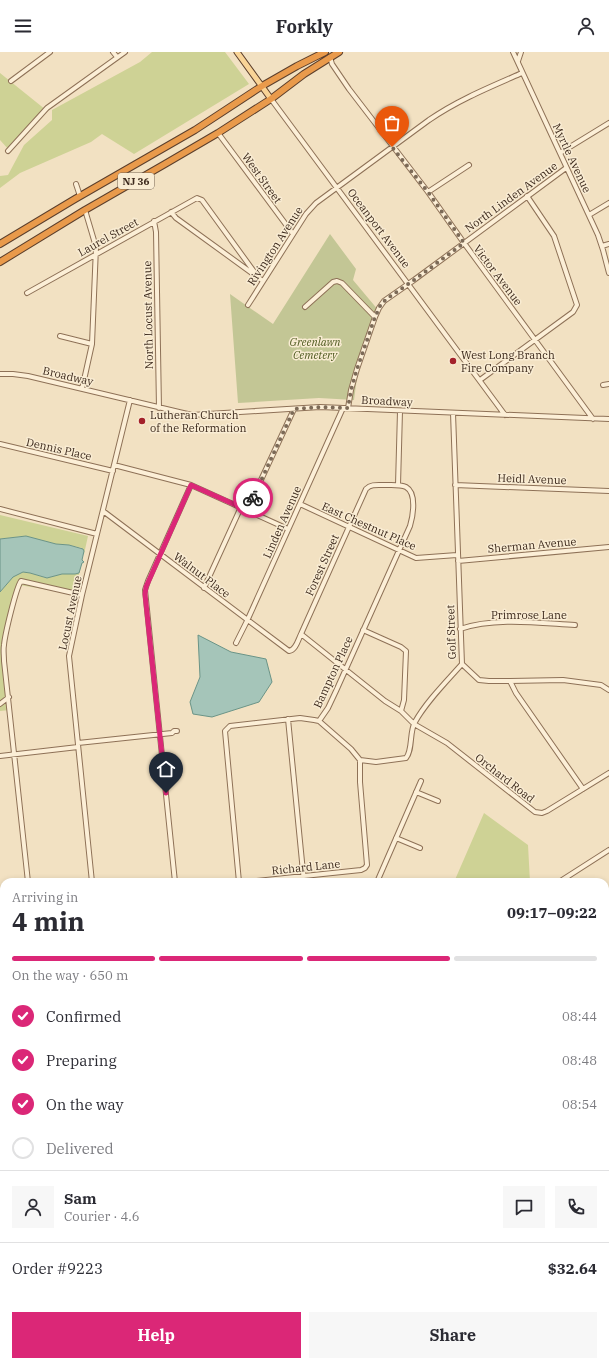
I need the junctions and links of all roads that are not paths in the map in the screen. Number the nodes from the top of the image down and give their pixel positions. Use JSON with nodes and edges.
{"nodes":[{"id":1,"x":50,"y":52,"type":"edge"},
{"id":2,"x":113,"y":52,"type":"edge"},
{"id":3,"x":125,"y":52,"type":"edge"},
{"id":4,"x":238,"y":52,"type":"edge"},
{"id":5,"x":339,"y":52,"type":"edge"},
{"id":6,"x":513,"y":52,"type":"edge"},
{"id":7,"x":521,"y":52,"type":"edge"},
{"id":8,"x":324,"y":54,"type":"edge"},
{"id":9,"x":117,"y":57,"type":"junction"},
{"id":10,"x":517,"y":62,"type":"junction"},
{"id":11,"x":522,"y":73,"type":"junction"},
{"id":12,"x":11,"y":81,"type":"dead end"},
{"id":13,"x":262,"y":86,"type":"junction"},
{"id":14,"x":271,"y":99,"type":"junction"},
{"id":15,"x":609,"y":123,"type":"edge"},
{"id":16,"x":218,"y":133,"type":"junction"},
{"id":17,"x":392,"y":147,"type":"junction"},
{"id":18,"x":8,"y":151,"type":"dead end"},
{"id":19,"x":560,"y":153,"type":"junction"},
{"id":20,"x":469,"y":165,"type":"dead end"},
{"id":21,"x":566,"y":168,"type":"junction"},
{"id":22,"x":76,"y":184,"type":"dead end"},
{"id":23,"x":337,"y":188,"type":"junction"},
{"id":24,"x":428,"y":192,"type":"junction"},
{"id":25,"x":80,"y":196,"type":"junction"},
{"id":26,"x":527,"y":196,"type":"junction"},
{"id":27,"x":609,"y":203,"type":"edge"},
{"id":28,"x":85,"y":210,"type":"junction"},
{"id":29,"x":171,"y":212,"type":"junction"},
{"id":30,"x":589,"y":215,"type":"junction"},
{"id":31,"x":154,"y":221,"type":"junction"},
{"id":32,"x":293,"y":234,"type":"junction"},
{"id":33,"x":464,"y":243,"type":"junction"},
{"id":34,"x":0,"y":244,"type":"edge"},
{"id":35,"x":609,"y":244,"type":"edge"},
{"id":36,"x":602,"y":246,"type":"junction"},
{"id":37,"x":95,"y":254,"type":"junction"},
{"id":38,"x":0,"y":262,"type":"edge"},
{"id":39,"x":255,"y":273,"type":"junction"},
{"id":40,"x":609,"y":273,"type":"edge"},
{"id":41,"x":263,"y":280,"type":"junction"},
{"id":42,"x":408,"y":284,"type":"junction"},
{"id":43,"x":27,"y":293,"type":"dead end"},
{"id":44,"x":248,"y":305,"type":"dead end"},
{"id":45,"x":304,"y":307,"type":"dead end"},
{"id":46,"x":375,"y":317,"type":"junction"},
{"id":47,"x":60,"y":336,"type":"dead end"},
{"id":48,"x":535,"y":339,"type":"junction"},
{"id":49,"x":92,"y":344,"type":"junction"},
{"id":50,"x":0,"y":374,"type":"edge"},
{"id":51,"x":480,"y":380,"type":"junction"},
{"id":52,"x":609,"y":384,"type":"edge"},
{"id":53,"x":603,"y":385,"type":"dead end"},
{"id":54,"x":82,"y":389,"type":"junction"},
{"id":55,"x":130,"y":400,"type":"junction"},
{"id":56,"x":159,"y":408,"type":"junction"},
{"id":57,"x":343,"y":408,"type":"junction"},
{"id":58,"x":348,"y":408,"type":"junction"},
{"id":59,"x":294,"y":409,"type":"junction"},
{"id":60,"x":400,"y":411,"type":"junction"},
{"id":61,"x":453,"y":413,"type":"junction"},
{"id":62,"x":505,"y":415,"type":"junction"},
{"id":63,"x":593,"y":419,"type":"junction"},
{"id":64,"x":609,"y":419,"type":"edge"},
{"id":65,"x":0,"y":444,"type":"edge"},
{"id":66,"x":114,"y":465,"type":"junction"},
{"id":67,"x":113,"y":471,"type":"junction"},
{"id":68,"x":191,"y":485,"type":"junction"},
{"id":69,"x":398,"y":485,"type":"junction"},
{"id":70,"x":455,"y":485,"type":"junction"},
{"id":71,"x":609,"y":491,"type":"edge"},
{"id":72,"x":300,"y":504,"type":"junction"},
{"id":73,"x":241,"y":507,"type":"junction"},
{"id":74,"x":0,"y":509,"type":"edge"},
{"id":75,"x":247,"y":510,"type":"junction"},
{"id":76,"x":103,"y":511,"type":"junction"},
{"id":77,"x":349,"y":526,"type":"junction"},
{"id":78,"x":288,"y":529,"type":"junction"},
{"id":79,"x":97,"y":534,"type":"junction"},
{"id":80,"x":609,"y":547,"type":"edge"},
{"id":81,"x":399,"y":550,"type":"junction"},
{"id":82,"x":160,"y":554,"type":"junction"},
{"id":83,"x":457,"y":555,"type":"junction"},
{"id":84,"x":458,"y":561,"type":"junction"},
{"id":85,"x":204,"y":588,"type":"junction"},
{"id":86,"x":82,"y":595,"type":"junction"},
{"id":87,"x":247,"y":621,"type":"junction"},
{"id":88,"x":575,"y":625,"type":"dead end"},
{"id":89,"x":460,"y":628,"type":"junction"},
{"id":90,"x":363,"y":630,"type":"junction"},
{"id":91,"x":301,"y":634,"type":"junction"},
{"id":92,"x":236,"y":643,"type":"dead end"},
{"id":93,"x":290,"y":651,"type":"joint"},
{"id":94,"x":462,"y":664,"type":"junction"},
{"id":95,"x":346,"y":669,"type":"junction"},
{"id":96,"x":510,"y":681,"type":"junction"},
{"id":97,"x":609,"y":690,"type":"edge"},
{"id":98,"x":9,"y":697,"type":"junction"},
{"id":99,"x":0,"y":704,"type":"edge"},
{"id":100,"x":402,"y":711,"type":"junction"},
{"id":101,"x":288,"y":719,"type":"junction"},
{"id":102,"x":319,"y":722,"type":"junction"},
{"id":103,"x":414,"y":724,"type":"junction"},
{"id":104,"x":177,"y":731,"type":"dead end"},
{"id":105,"x":160,"y":734,"type":"junction"},
{"id":106,"x":78,"y":745,"type":"junction"},
{"id":107,"x":14,"y":754,"type":"junction"},
{"id":108,"x":0,"y":756,"type":"edge"},
{"id":109,"x":360,"y":760,"type":"junction"},
{"id":110,"x":609,"y":773,"type":"edge"},
{"id":111,"x":421,"y":781,"type":"dead end"},
{"id":112,"x":583,"y":789,"type":"junction"},
{"id":113,"x":416,"y":792,"type":"junction"},
{"id":114,"x":438,"y":801,"type":"dead end"},
{"id":115,"x":396,"y":838,"type":"junction"},
{"id":116,"x":420,"y":848,"type":"dead end"},
{"id":117,"x":609,"y":850,"type":"edge"},
{"id":118,"x":304,"y":876,"type":"junction"},
{"id":119,"x":28,"y":878,"type":"edge"},
{"id":120,"x":92,"y":878,"type":"edge"},
{"id":121,"x":175,"y":878,"type":"edge"},
{"id":122,"x":239,"y":878,"type":"edge"},
{"id":123,"x":285,"y":878,"type":"edge"},
{"id":124,"x":379,"y":878,"type":"edge"},
{"id":125,"x":565,"y":878,"type":"edge"}],
"edges":[{"from":1,"to":12,"type":"street"},
{"from":2,"to":9,"type":"street"},
{"from":3,"to":9,"type":"street"},
{"from":4,"to":13,"type":"main road","name":"Oceanport Avenue"},
{"from":5,"to":8,"type":"highway","number":"NJ 36"},
{"from":6,"to":10,"type":"street","name":"Myrtle Avenue"},
{"from":7,"to":10,"type":"street"},
{"from":8,"to":13,"type":"highway","number":"NJ 36"},
{"from":8,"to":14,"type":"highway","number":"NJ 36"},
{"from":8,"to":17,"type":"street","name":"Victor Avenue"},
{"from":9,"to":18,"type":"street"},
{"from":10,"to":11,"type":"street","name":"Myrtle Avenue"},
{"from":11,"to":17,"type":"street","name":"Rivington Avenue"},
{"from":11,"to":19,"type":"street","name":"Myrtle Avenue"},
{"from":13,"to":14,"type":"main road","name":"Oceanport Avenue"},
{"from":13,"to":25,"type":"highway","number":"NJ 36"},
{"from":14,"to":16,"type":"highway","number":"NJ 36"},
{"from":14,"to":23,"type":"street","name":"Oceanport Avenue"},
{"from":15,"to":19,"type":"street"},
{"from":16,"to":28,"type":"highway","number":"NJ 36"},
{"from":16,"to":32,"type":"street","name":"West Street"},
{"from":17,"to":23,"type":"street","name":"Rivington Avenue"},
{"from":17,"to":24,"type":"street","name":"Victor Avenue"},
{"from":19,"to":21,"type":"street","name":"Myrtle Avenue"},
{"from":20,"to":24,"type":"street"},
{"from":21,"to":26,"type":"street","name":"North Linden Avenue"},
{"from":21,"to":30,"type":"street","name":"Myrtle Avenue"},
{"from":22,"to":25,"type":"street"},
{"from":23,"to":32,"type":"street","name":"Rivington Avenue"},
{"from":23,"to":42,"type":"street","name":"Oceanport Avenue"},
{"from":24,"to":33,"type":"street","name":"Victor Avenue"},
{"from":25,"to":34,"type":"highway","number":"NJ 36"},
{"from":26,"to":33,"type":"street","name":"North Linden Avenue"},
{"from":26,"to":48,"type":"street"},
{"from":27,"to":30,"type":"street"},
{"from":28,"to":37,"type":"street"},
{"from":28,"to":38,"type":"highway","number":"NJ 36"},
{"from":29,"to":31,"type":"street","name":"Laurel Street"},
{"from":29,"to":39,"type":"street"},
{"from":29,"to":39,"type":"street","name":"Laurel Street"},
{"from":30,"to":36,"type":"street","name":"Myrtle Avenue"},
{"from":31,"to":37,"type":"street","name":"Laurel Street"},
{"from":31,"to":56,"type":"street","name":"North Locust Avenue"},
{"from":32,"to":41,"type":"street","name":"Rivington Avenue"},
{"from":33,"to":42,"type":"street","name":"North Linden Avenue"},
{"from":33,"to":48,"type":"street","name":"Victor Avenue"},
{"from":35,"to":36,"type":"street"},
{"from":36,"to":40,"type":"street","name":"Myrtle Avenue"},
{"from":37,"to":43,"type":"street","name":"Laurel Street"},
{"from":37,"to":49,"type":"street"},
{"from":39,"to":41,"type":"street"},
{"from":41,"to":44,"type":"street","name":"Rivington Avenue"},
{"from":42,"to":46,"type":"street","name":"North Linden Avenue"},
{"from":42,"to":51,"type":"street","name":"Oceanport Avenue"},
{"from":45,"to":46,"type":"street"},
{"from":46,"to":58,"type":"street","name":"North Linden Avenue"},
{"from":47,"to":49,"type":"street"},
{"from":48,"to":51,"type":"street"},
{"from":48,"to":63,"type":"street","name":"Victor Avenue"},
{"from":49,"to":54,"type":"street"},
{"from":50,"to":54,"type":"street","name":"Broadway"},
{"from":51,"to":62,"type":"street","name":"Oceanport Avenue"},
{"from":52,"to":53,"type":"street"},
{"from":54,"to":55,"type":"street","name":"Broadway"},
{"from":55,"to":56,"type":"street","name":"Broadway"},
{"from":55,"to":66,"type":"street","name":"Locust Avenue"},
{"from":56,"to":59,"type":"street","name":"Broadway"},
{"from":57,"to":58,"type":"street","name":"Broadway"},
{"from":57,"to":59,"type":"street","name":"Broadway"},
{"from":57,"to":72,"type":"street","name":"Linden Avenue"},
{"from":58,"to":60,"type":"street","name":"Broadway"},
{"from":59,"to":75,"type":"street"},
{"from":60,"to":61,"type":"street","name":"Broadway"},
{"from":60,"to":69,"type":"street"},
{"from":61,"to":62,"type":"street","name":"Broadway"},
{"from":61,"to":70,"type":"street","name":"Golf Street"},
{"from":62,"to":63,"type":"street","name":"Broadway"},
{"from":63,"to":64,"type":"street","name":"Broadway"},
{"from":65,"to":67,"type":"street","name":"Dennis Place"},
{"from":66,"to":67,"type":"street","name":"Locust Avenue"},
{"from":66,"to":68,"type":"street"},
{"from":67,"to":76,"type":"street","name":"Locust Avenue"},
{"from":68,"to":73,"type":"street"},
{"from":68,"to":82,"type":"street"},
{"from":69,"to":77,"type":"street","name":"Forest Street"},
{"from":69,"to":81,"type":"street","name":"Bampton Place"},
{"from":70,"to":71,"type":"street","name":"Heidl Avenue"},
{"from":70,"to":83,"type":"street","name":"Golf Street"},
{"from":72,"to":77,"type":"street","name":"East Chestnut Place"},
{"from":72,"to":78,"type":"street","name":"Linden Avenue"},
{"from":73,"to":75,"type":"street"},
{"from":73,"to":85,"type":"street"},
{"from":74,"to":79,"type":"street"},
{"from":75,"to":78,"type":"street"},
{"from":76,"to":79,"type":"street","name":"Locust Avenue"},
{"from":76,"to":82,"type":"street","name":"Walnut Place"},
{"from":77,"to":81,"type":"street","name":"East Chestnut Place"},
{"from":77,"to":91,"type":"street","name":"Forest Street"},
{"from":78,"to":87,"type":"street","name":"Linden Avenue"},
{"from":79,"to":86,"type":"street","name":"Locust Avenue"},
{"from":80,"to":84,"type":"street","name":"Sherman Avenue"},
{"from":81,"to":83,"type":"street","name":"East Chestnut Place"},
{"from":81,"to":90,"type":"street","name":"Bampton Place"},
{"from":82,"to":85,"type":"street","name":"Walnut Place"},
{"from":82,"to":105,"type":"street"},
{"from":83,"to":84,"type":"street","name":"Golf Street"},
{"from":84,"to":89,"type":"street","name":"Golf Street"},
{"from":85,"to":87,"type":"street","name":"Walnut Place"},
{"from":86,"to":98,"type":"street"},
{"from":86,"to":106,"type":"street","name":"Locust Avenue"},
{"from":87,"to":92,"type":"street","name":"Linden Avenue"},
{"from":87,"to":93,"type":"street","name":"Walnut Place"},
{"from":88,"to":89,"type":"street","name":"Primrose Lane"},
{"from":89,"to":94,"type":"street","name":"Golf Street"},
{"from":90,"to":95,"type":"street","name":"Bampton Place"},
{"from":90,"to":100,"type":"street"},
{"from":91,"to":93,"type":"street","name":"Forest Street"},
{"from":91,"to":95,"type":"street","name":"Orchard Road"},
{"from":94,"to":96,"type":"street","name":"Golf Street"},
{"from":94,"to":103,"type":"street"},
{"from":95,"to":100,"type":"street","name":"Orchard Road"},
{"from":95,"to":102,"type":"street","name":"Bampton Place"},
{"from":96,"to":97,"type":"street"},
{"from":96,"to":112,"type":"street"},
{"from":98,"to":99,"type":"street"},
{"from":98,"to":107,"type":"street"},
{"from":100,"to":103,"type":"street","name":"Orchard Road"},
{"from":101,"to":102,"type":"street"},
{"from":101,"to":118,"type":"street"},
{"from":101,"to":122,"type":"street"},
{"from":102,"to":109,"type":"street","name":"Bampton Place"},
{"from":103,"to":109,"type":"street"},
{"from":103,"to":112,"type":"street","name":"Orchard Road"},
{"from":104,"to":105,"type":"street"},
{"from":105,"to":106,"type":"street"},
{"from":105,"to":121,"type":"street"},
{"from":106,"to":107,"type":"street"},
{"from":106,"to":120,"type":"street","name":"Locust Avenue"},
{"from":107,"to":108,"type":"street"},
{"from":107,"to":119,"type":"street"},
{"from":109,"to":118,"type":"street","name":"Richard Lane"},
{"from":110,"to":112,"type":"street","name":"Orchard Road"},
{"from":111,"to":113,"type":"street"},
{"from":113,"to":114,"type":"street"},
{"from":113,"to":115,"type":"street"},
{"from":115,"to":116,"type":"street"},
{"from":115,"to":124,"type":"street"},
{"from":117,"to":125,"type":"street"},
{"from":118,"to":123,"type":"street","name":"Richard Lane"}]}
